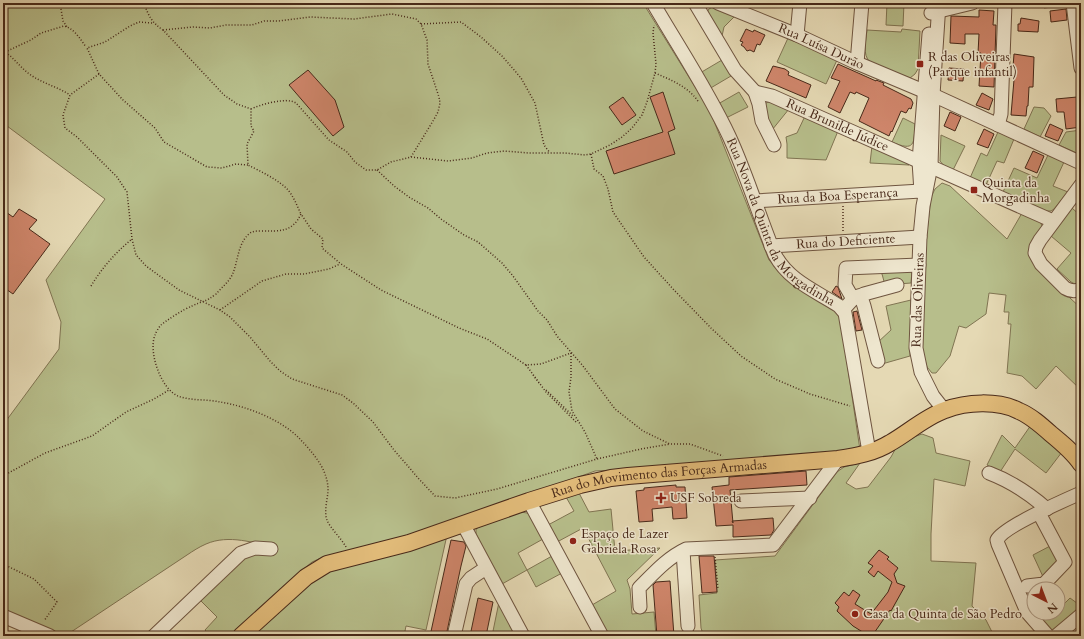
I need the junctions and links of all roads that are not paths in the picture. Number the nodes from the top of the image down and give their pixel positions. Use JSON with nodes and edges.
{"nodes":[{"id":1,"x":653,"y":3,"type":"edge"},
{"id":2,"x":695,"y":3,"type":"edge"},
{"id":3,"x":718,"y":3,"type":"edge"},
{"id":4,"x":800,"y":3,"type":"edge"},
{"id":5,"x":862,"y":3,"type":"edge"},
{"id":6,"x":972,"y":3,"type":"edge"},
{"id":7,"x":1005,"y":3,"type":"edge"},
{"id":8,"x":1073,"y":3,"type":"edge"},
{"id":9,"x":734,"y":6,"type":"edge"},
{"id":10,"x":935,"y":7,"type":"edge"},
{"id":11,"x":797,"y":35,"type":"junction"},
{"id":12,"x":857,"y":63,"type":"junction"},
{"id":13,"x":1081,"y":68,"type":"edge"},
{"id":14,"x":755,"y":92,"type":"junction"},
{"id":15,"x":928,"y":93,"type":"junction"},
{"id":16,"x":998,"y":125,"type":"junction"},
{"id":17,"x":774,"y":145,"type":"dead end"},
{"id":18,"x":919,"y":161,"type":"junction"},
{"id":19,"x":1081,"y":163,"type":"edge"},
{"id":20,"x":931,"y":166,"type":"junction"},
{"id":21,"x":1081,"y":185,"type":"edge"},
{"id":22,"x":921,"y":191,"type":"junction"},
{"id":23,"x":755,"y":201,"type":"junction"},
{"id":24,"x":923,"y":206,"type":"junction"},
{"id":25,"x":1053,"y":221,"type":"junction"},
{"id":26,"x":920,"y":236,"type":"junction"},
{"id":27,"x":771,"y":246,"type":"junction"},
{"id":28,"x":919,"y":265,"type":"junction"},
{"id":29,"x":897,"y":285,"type":"dead end"},
{"id":30,"x":1081,"y":289,"type":"edge"},
{"id":31,"x":856,"y":297,"type":"junction"},
{"id":32,"x":843,"y":310,"type":"junction"},
{"id":33,"x":878,"y":361,"type":"dead end"},
{"id":34,"x":944,"y":410,"type":"junction"},
{"id":35,"x":869,"y":452,"type":"junction"},
{"id":36,"x":838,"y":459,"type":"junction"},
{"id":37,"x":1081,"y":464,"type":"edge"},
{"id":38,"x":989,"y":473,"type":"dead end"},
{"id":39,"x":1081,"y":493,"type":"edge"},
{"id":40,"x":810,"y":498,"type":"junction"},
{"id":41,"x":529,"y":501,"type":"junction"},
{"id":42,"x":741,"y":501,"type":"dead end"},
{"id":43,"x":1043,"y":511,"type":"junction"},
{"id":44,"x":463,"y":524,"type":"junction"},
{"id":45,"x":271,"y":550,"type":"dead end"},
{"id":46,"x":683,"y":551,"type":"junction"},
{"id":47,"x":489,"y":572,"type":"junction"},
{"id":48,"x":1047,"y":581,"type":"edge"},
{"id":49,"x":640,"y":607,"type":"dead end"},
{"id":50,"x":1081,"y":615,"type":"edge"},
{"id":51,"x":3,"y":616,"type":"edge"},
{"id":52,"x":688,"y":626,"type":"dead end"},
{"id":53,"x":50,"y":636,"type":"edge"},
{"id":54,"x":154,"y":636,"type":"edge"},
{"id":55,"x":241,"y":636,"type":"edge"},
{"id":56,"x":454,"y":636,"type":"edge"},
{"id":57,"x":462,"y":636,"type":"edge"},
{"id":58,"x":523,"y":636,"type":"edge"},
{"id":59,"x":602,"y":636,"type":"edge"},
{"id":60,"x":1048,"y":636,"type":"edge"},
{"id":61,"x":1056,"y":636,"type":"edge"}],
"edges":[{"from":1,"to":23,"type":"street","name":"Rua Nova da Quinta da Morgadinha"},
{"from":2,"to":14,"type":"street"},
{"from":3,"to":9,"type":"street","name":"Rua Luísa Durão"},
{"from":4,"to":11,"type":"street"},
{"from":5,"to":12,"type":"street"},
{"from":6,"to":10,"type":"street"},
{"from":7,"to":16,"type":"street"},
{"from":8,"to":13,"type":"street"},
{"from":9,"to":11,"type":"street","name":"Rua Luísa Durão"},
{"from":10,"to":15,"type":"street","name":"Rua das Oliveiras"},
{"from":11,"to":12,"type":"street","name":"Rua Luísa Durão"},
{"from":12,"to":15,"type":"street","name":"Rua Luísa Durão"},
{"from":14,"to":17,"type":"street"},
{"from":14,"to":18,"type":"street","name":"Rua Brunilde Júdice"},
{"from":15,"to":16,"type":"street","name":"Rua Luísa Durão"},
{"from":15,"to":18,"type":"street","name":"Rua das Oliveiras"},
{"from":15,"to":20,"type":"street","name":"Rua das Oliveiras"},
{"from":16,"to":19,"type":"street","name":"Rua Luísa Durão"},
{"from":18,"to":20,"type":"street"},
{"from":18,"to":22,"type":"street","name":"Rua das Oliveiras"},
{"from":20,"to":24,"type":"street","name":"Rua das Oliveiras"},
{"from":20,"to":25,"type":"street"},
{"from":21,"to":25,"type":"street"},
{"from":22,"to":23,"type":"street","name":"Rua da Boa Esperança"},
{"from":22,"to":24,"type":"street","name":"Rua das Oliveiras"},
{"from":23,"to":27,"type":"street","name":"Rua Nova da Quinta da Morgadinha"},
{"from":24,"to":26,"type":"street","name":"Rua das Oliveiras"},
{"from":25,"to":30,"type":"street"},
{"from":26,"to":27,"type":"street","name":"Rua do Deficiente"},
{"from":26,"to":28,"type":"street","name":"Rua das Oliveiras"},
{"from":27,"to":32,"type":"street","name":"Rua Nova da Quinta da Morgadinha"},
{"from":28,"to":31,"type":"street"},
{"from":28,"to":34,"type":"street","name":"Rua das Oliveiras"},
{"from":29,"to":31,"type":"street"},
{"from":31,"to":32,"type":"street"},
{"from":31,"to":33,"type":"street"},
{"from":32,"to":35,"type":"street","name":"Rua Nova da Quinta da Morgadinha"},
{"from":34,"to":35,"type":"main road","name":"Rua do Movimento das Forças Armadas"},
{"from":34,"to":37,"type":"main road","name":"Rua do Movimento das Forças Armadas"},
{"from":35,"to":36,"type":"main road","name":"Rua do Movimento das Forças Armadas"},
{"from":36,"to":40,"type":"street"},
{"from":36,"to":41,"type":"main road","name":"Rua do Movimento das Forças Armadas"},
{"from":38,"to":43,"type":"street"},
{"from":39,"to":43,"type":"street"},
{"from":40,"to":42,"type":"street"},
{"from":40,"to":46,"type":"street"},
{"from":41,"to":44,"type":"main road","name":"Rua do Movimento das Forças Armadas"},
{"from":41,"to":59,"type":"street"},
{"from":43,"to":48,"type":"street"},
{"from":43,"to":60,"type":"street"},
{"from":44,"to":47,"type":"street"},
{"from":44,"to":55,"type":"main road","name":"Rua do Movimento das Forças Armadas"},
{"from":45,"to":54,"type":"street"},
{"from":46,"to":49,"type":"street"},
{"from":46,"to":52,"type":"street"},
{"from":47,"to":56,"type":"street"},
{"from":47,"to":57,"type":"street"},
{"from":47,"to":58,"type":"street"},
{"from":50,"to":61,"type":"street"},
{"from":51,"to":53,"type":"street"}]}
